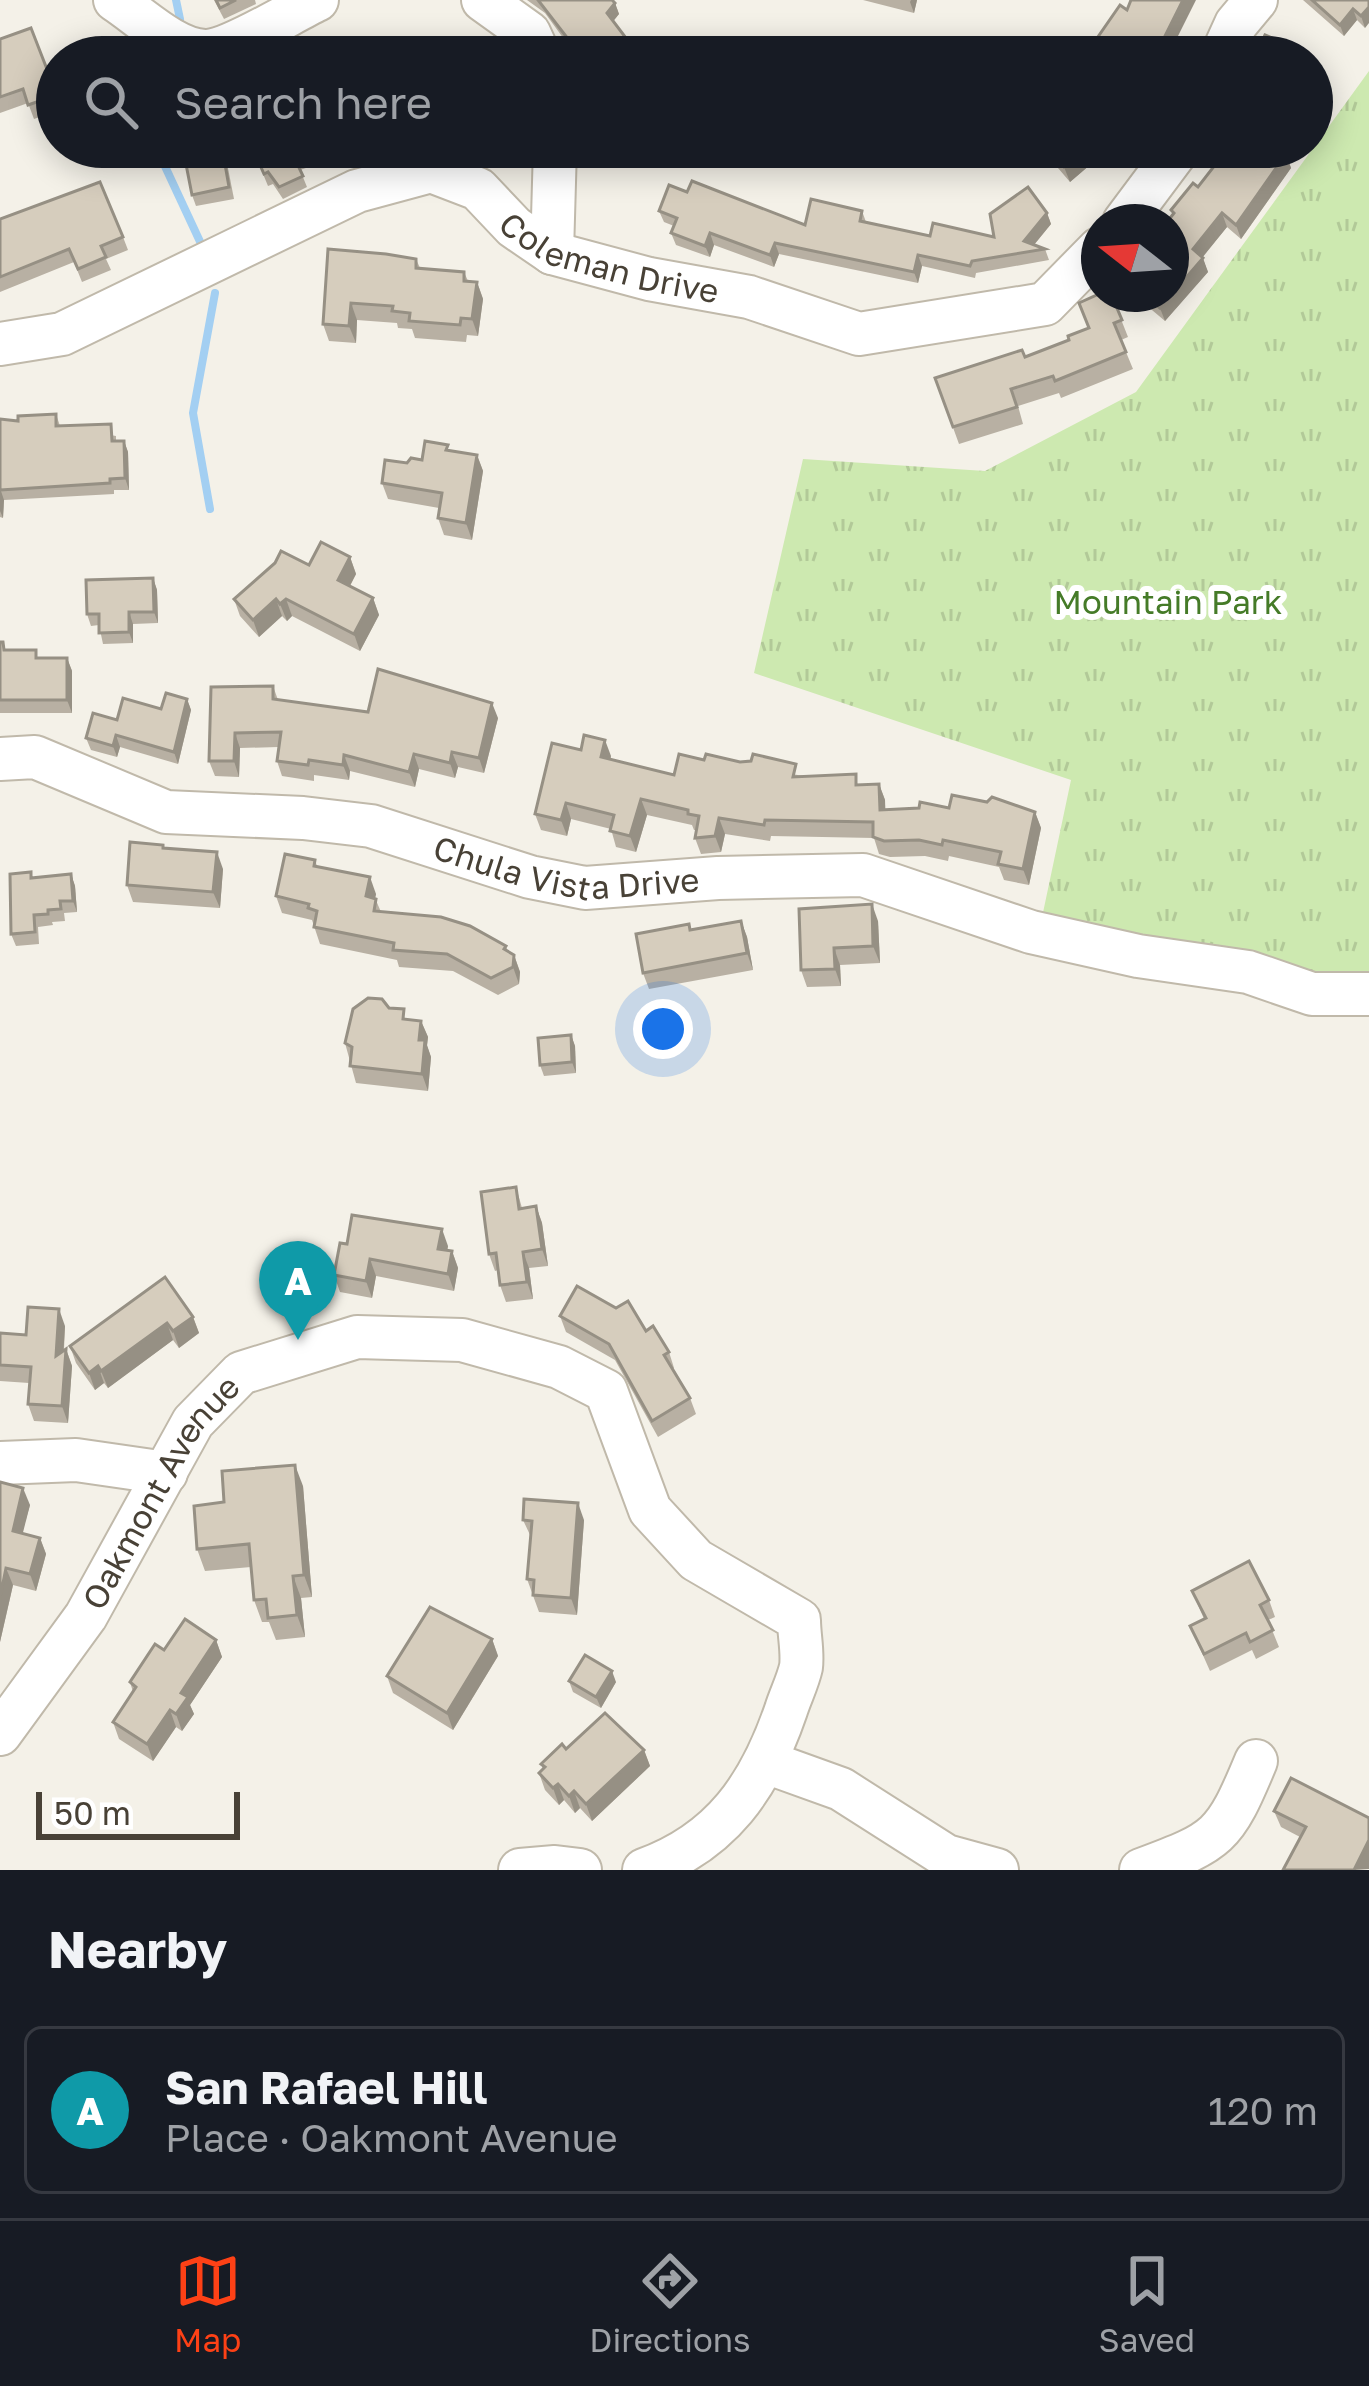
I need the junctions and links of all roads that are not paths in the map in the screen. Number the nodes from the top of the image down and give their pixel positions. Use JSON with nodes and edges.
{"nodes":[{"id":1,"x":115,"y":0,"type":"edge"},
{"id":2,"x":317,"y":0,"type":"edge"},
{"id":3,"x":483,"y":0,"type":"edge"},
{"id":4,"x":1256,"y":0,"type":"edge"},
{"id":5,"x":167,"y":36,"type":"edge"},
{"id":6,"x":245,"y":36,"type":"edge"},
{"id":7,"x":530,"y":36,"type":"edge"},
{"id":8,"x":1231,"y":36,"type":"edge"},
{"id":9,"x":554,"y":168,"type":"edge"},
{"id":10,"x":1164,"y":168,"type":"edge"},
{"id":11,"x":1137,"y":204,"type":"edge"},
{"id":12,"x":552,"y":253,"type":"junction"},
{"id":13,"x":1081,"y":267,"type":"edge"},
{"id":14,"x":0,"y":344,"type":"edge"},
{"id":15,"x":0,"y":759,"type":"edge"},
{"id":16,"x":1369,"y":994,"type":"edge"},
{"id":17,"x":0,"y":1463,"type":"edge"},
{"id":18,"x":166,"y":1473,"type":"junction"},
{"id":19,"x":0,"y":1734,"type":"edge"},
{"id":20,"x":1256,"y":1761,"type":"dead end"},
{"id":21,"x":766,"y":1762,"type":"junction"},
{"id":22,"x":520,"y":1870,"type":"edge"},
{"id":23,"x":580,"y":1870,"type":"edge"},
{"id":24,"x":644,"y":1870,"type":"edge"},
{"id":25,"x":997,"y":1870,"type":"edge"},
{"id":26,"x":1141,"y":1870,"type":"edge"}],
"edges":[{"from":1,"to":5,"type":"street"},
{"from":2,"to":6,"type":"street"},
{"from":3,"to":7,"type":"street"},
{"from":4,"to":8,"type":"street"},
{"from":9,"to":12,"type":"street"},
{"from":10,"to":11,"type":"street"},
{"from":12,"to":13,"type":"street","name":"Coleman Drive"},
{"from":12,"to":14,"type":"street","name":"Coleman Drive"},
{"from":15,"to":16,"type":"street","name":"Chula Vista Drive"},
{"from":17,"to":18,"type":"street"},
{"from":18,"to":19,"type":"street","name":"Oakmont Avenue"},
{"from":18,"to":21,"type":"street","name":"Oakmont Avenue"},
{"from":20,"to":26,"type":"street"},
{"from":21,"to":24,"type":"street","name":"Oakmont Avenue"},
{"from":21,"to":25,"type":"street"},
{"from":22,"to":23,"type":"street"}]}
